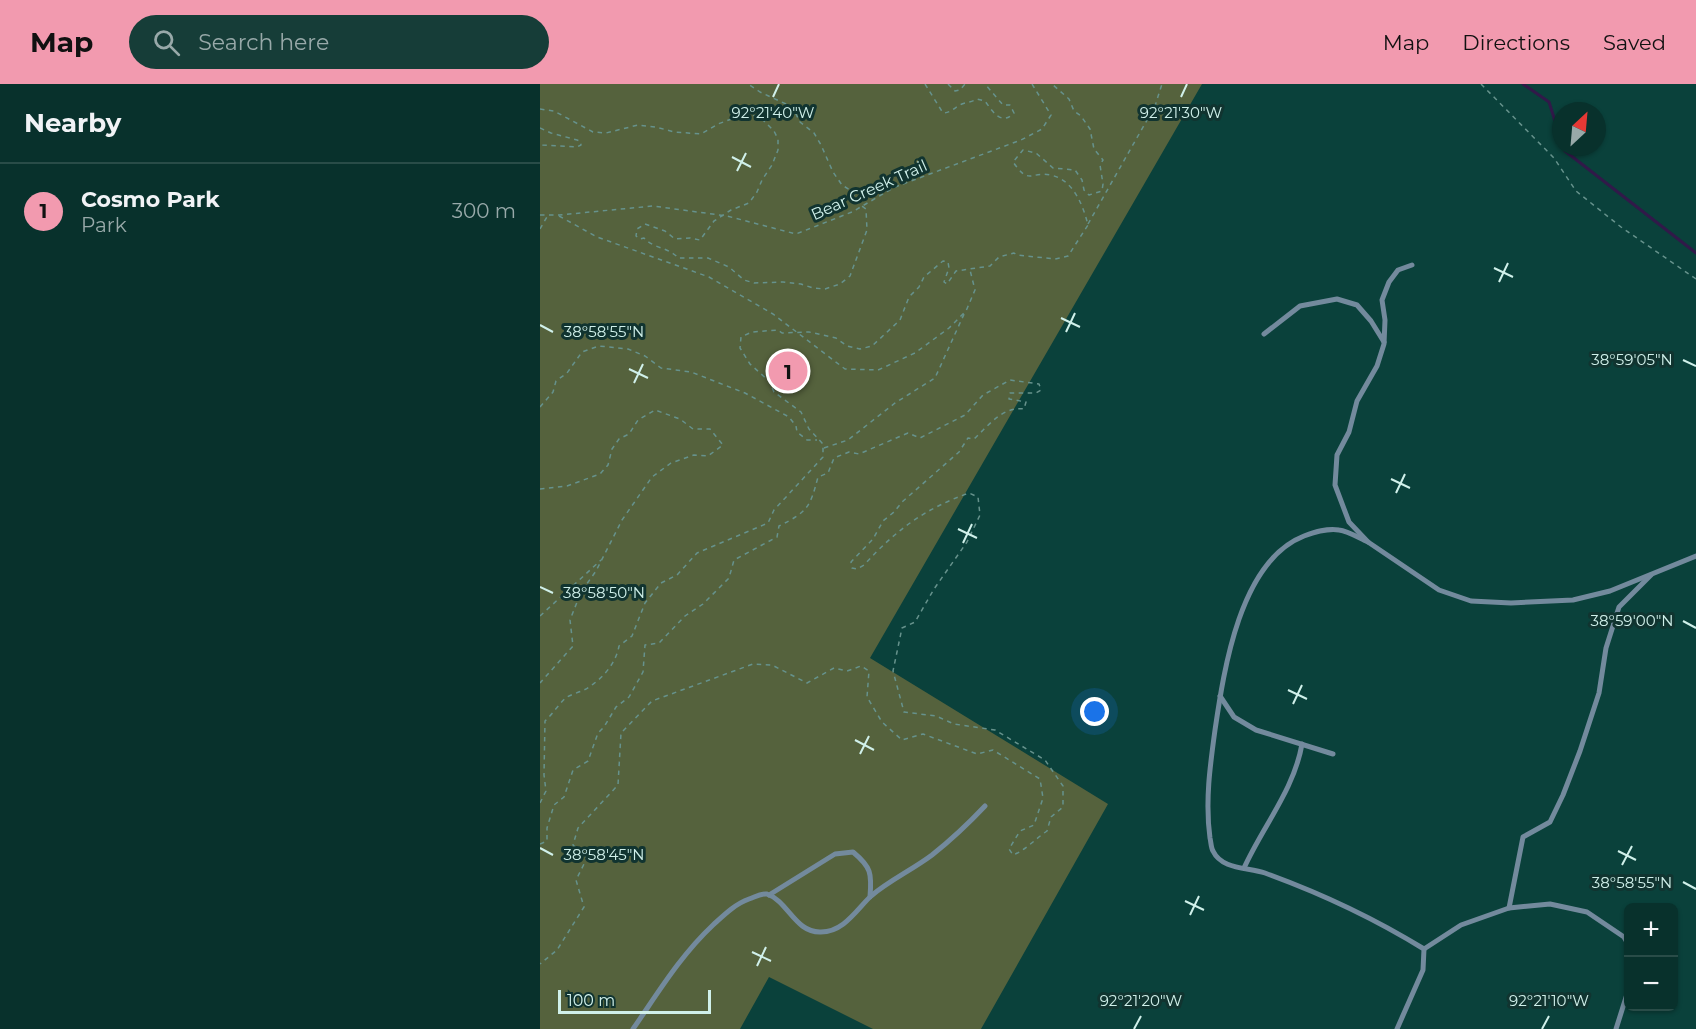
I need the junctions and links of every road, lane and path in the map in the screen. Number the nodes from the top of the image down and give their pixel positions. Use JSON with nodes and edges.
{"nodes":[{"id":1,"x":748,"y":84,"type":"edge"},
{"id":2,"x":925,"y":84,"type":"edge"},
{"id":3,"x":948,"y":84,"type":"edge"},
{"id":4,"x":965,"y":84,"type":"edge"},
{"id":5,"x":985,"y":84,"type":"edge"},
{"id":6,"x":1032,"y":84,"type":"edge"},
{"id":7,"x":1052,"y":84,"type":"edge"},
{"id":8,"x":1162,"y":84,"type":"edge"},
{"id":9,"x":1481,"y":84,"type":"edge"},
{"id":10,"x":540,"y":109,"type":"edge"},
{"id":11,"x":540,"y":128,"type":"edge"},
{"id":12,"x":540,"y":145,"type":"edge"},
{"id":13,"x":862,"y":206,"type":"junction"},
{"id":14,"x":540,"y":215,"type":"edge"},
{"id":15,"x":548,"y":215,"type":"junction"},
{"id":16,"x":559,"y":215,"type":"junction"},
{"id":17,"x":723,"y":215,"type":"junction"},
{"id":18,"x":1088,"y":225,"type":"junction"},
{"id":19,"x":540,"y":229,"type":"edge"},
{"id":20,"x":1412,"y":265,"type":"dead end"},
{"id":21,"x":970,"y":270,"type":"junction"},
{"id":22,"x":1696,"y":279,"type":"edge"},
{"id":23,"x":966,"y":310,"type":"junction"},
{"id":24,"x":797,"y":333,"type":"junction"},
{"id":25,"x":1264,"y":334,"type":"dead end"},
{"id":26,"x":1384,"y":344,"type":"junction"},
{"id":27,"x":540,"y":407,"type":"edge"},
{"id":28,"x":818,"y":439,"type":"junction"},
{"id":29,"x":823,"y":448,"type":"junction"},
{"id":30,"x":540,"y":489,"type":"edge"},
{"id":31,"x":1368,"y":542,"type":"junction"},
{"id":32,"x":1696,"y":556,"type":"edge"},
{"id":33,"x":602,"y":560,"type":"junction"},
{"id":34,"x":1655,"y":572,"type":"junction"},
{"id":35,"x":540,"y":616,"type":"edge"},
{"id":36,"x":540,"y":683,"type":"edge"},
{"id":37,"x":1220,"y":696,"type":"junction"},
{"id":38,"x":1302,"y":744,"type":"junction"},
{"id":39,"x":1333,"y":754,"type":"dead end"},
{"id":40,"x":540,"y":803,"type":"edge"},
{"id":41,"x":985,"y":806,"type":"dead end"},
{"id":42,"x":540,"y":844,"type":"edge"},
{"id":43,"x":1244,"y":868,"type":"junction"},
{"id":44,"x":769,"y":895,"type":"junction"},
{"id":45,"x":870,"y":897,"type":"junction"},
{"id":46,"x":1509,"y":909,"type":"junction"},
{"id":47,"x":1624,"y":937,"type":"edge"},
{"id":48,"x":1424,"y":949,"type":"junction"},
{"id":49,"x":540,"y":964,"type":"edge"},
{"id":50,"x":1624,"y":1006,"type":"edge"},
{"id":51,"x":633,"y":1029,"type":"edge"},
{"id":52,"x":1397,"y":1029,"type":"edge"},
{"id":53,"x":1616,"y":1029,"type":"edge"}],
"edges":[{"from":1,"to":13,"type":"path"},
{"from":2,"to":5,"type":"path"},
{"from":3,"to":4,"type":"path"},
{"from":6,"to":13,"type":"path","name":"Bear Creek Trail"},
{"from":7,"to":18,"type":"path"},
{"from":8,"to":18,"type":"path"},
{"from":9,"to":22,"type":"path"},
{"from":10,"to":17,"type":"path"},
{"from":11,"to":12,"type":"path"},
{"from":13,"to":17,"type":"path","name":"Bear Creek Trail"},
{"from":13,"to":17,"type":"path"},
{"from":14,"to":15,"type":"path","name":"Bear Creek Trail"},
{"from":15,"to":16,"type":"path","name":"Bear Creek Trail"},
{"from":15,"to":19,"type":"path"},
{"from":16,"to":17,"type":"path","name":"Bear Creek Trail"},
{"from":16,"to":24,"type":"path"},
{"from":18,"to":21,"type":"path"},
{"from":20,"to":26,"type":"lane"},
{"from":21,"to":23,"type":"path"},
{"from":21,"to":24,"type":"path"},
{"from":23,"to":24,"type":"path"},
{"from":23,"to":29,"type":"path"},
{"from":24,"to":28,"type":"path"},
{"from":25,"to":26,"type":"lane"},
{"from":26,"to":31,"type":"lane"},
{"from":27,"to":28,"type":"path"},
{"from":28,"to":29,"type":"path"},
{"from":29,"to":40,"type":"path"},
{"from":30,"to":33,"type":"path"},
{"from":31,"to":34,"type":"lane"},
{"from":31,"to":37,"type":"lane"},
{"from":32,"to":34,"type":"lane"},
{"from":33,"to":35,"type":"path"},
{"from":33,"to":36,"type":"path"},
{"from":34,"to":46,"type":"lane"},
{"from":37,"to":38,"type":"lane"},
{"from":37,"to":43,"type":"lane"},
{"from":38,"to":39,"type":"lane"},
{"from":38,"to":43,"type":"lane"},
{"from":41,"to":45,"type":"lane"},
{"from":42,"to":49,"type":"path"},
{"from":43,"to":48,"type":"lane"},
{"from":44,"to":45,"type":"lane"},
{"from":44,"to":45,"type":"lane"},
{"from":44,"to":51,"type":"lane"},
{"from":46,"to":47,"type":"lane"},
{"from":46,"to":48,"type":"lane"},
{"from":48,"to":52,"type":"lane"},
{"from":50,"to":53,"type":"lane"}]}
